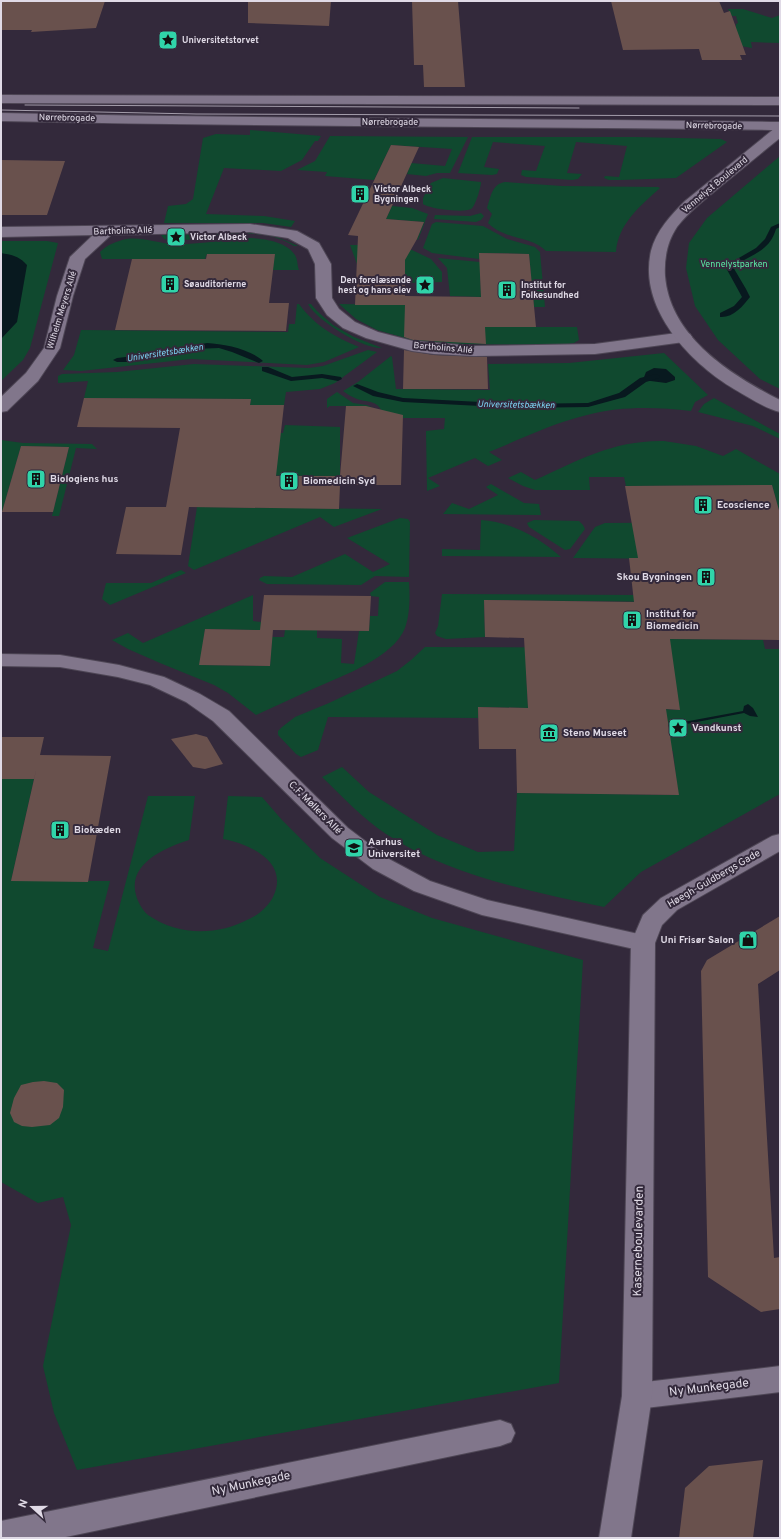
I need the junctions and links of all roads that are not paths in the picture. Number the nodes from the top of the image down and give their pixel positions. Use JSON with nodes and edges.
{"nodes":[{"id":1,"x":1,"y":99,"type":"edge"},
{"id":2,"x":780,"y":101,"type":"edge"},
{"id":3,"x":1,"y":117,"type":"edge"},
{"id":4,"x":780,"y":126,"type":"edge"},
{"id":5,"x":780,"y":131,"type":"edge"},
{"id":6,"x":1,"y":232,"type":"edge"},
{"id":7,"x":106,"y":232,"type":"junction"},
{"id":8,"x":684,"y":337,"type":"junction"},
{"id":9,"x":1,"y":407,"type":"edge"},
{"id":10,"x":780,"y":407,"type":"edge"},
{"id":11,"x":1,"y":660,"type":"edge"},
{"id":12,"x":780,"y":841,"type":"edge"},
{"id":13,"x":643,"y":943,"type":"junction"},
{"id":14,"x":780,"y":1379,"type":"edge"},
{"id":15,"x":637,"y":1396,"type":"junction"},
{"id":16,"x":500,"y":1432,"type":"dead end"},
{"id":17,"x":8,"y":1535,"type":"edge"},
{"id":18,"x":614,"y":1538,"type":"edge"}],
"edges":[{"from":1,"to":2,"type":"street","name":"Nørrebrogade"},
{"from":3,"to":4,"type":"street","name":"Nørrebrogade"},
{"from":5,"to":8,"type":"street","name":"Vennelyst Boulevard"},
{"from":6,"to":7,"type":"street","name":"Bartholins Allé"},
{"from":7,"to":8,"type":"street","name":"Bartholins Allé"},
{"from":7,"to":9,"type":"street","name":"Wilhelm Meyers Allé"},
{"from":8,"to":10,"type":"street","name":"Vennelyst Boulevard"},
{"from":11,"to":13,"type":"street","name":"C.F. Møllers Allé"},
{"from":12,"to":13,"type":"street","name":"Høegh-Guldbergs Gade"},
{"from":13,"to":15,"type":"street","name":"Kaserneboulevarden"},
{"from":14,"to":15,"type":"street","name":"Ny Munkegade"},
{"from":15,"to":18,"type":"street","name":"Kaserneboulevarden"},
{"from":16,"to":17,"type":"street","name":"Ny Munkegade"}]}
